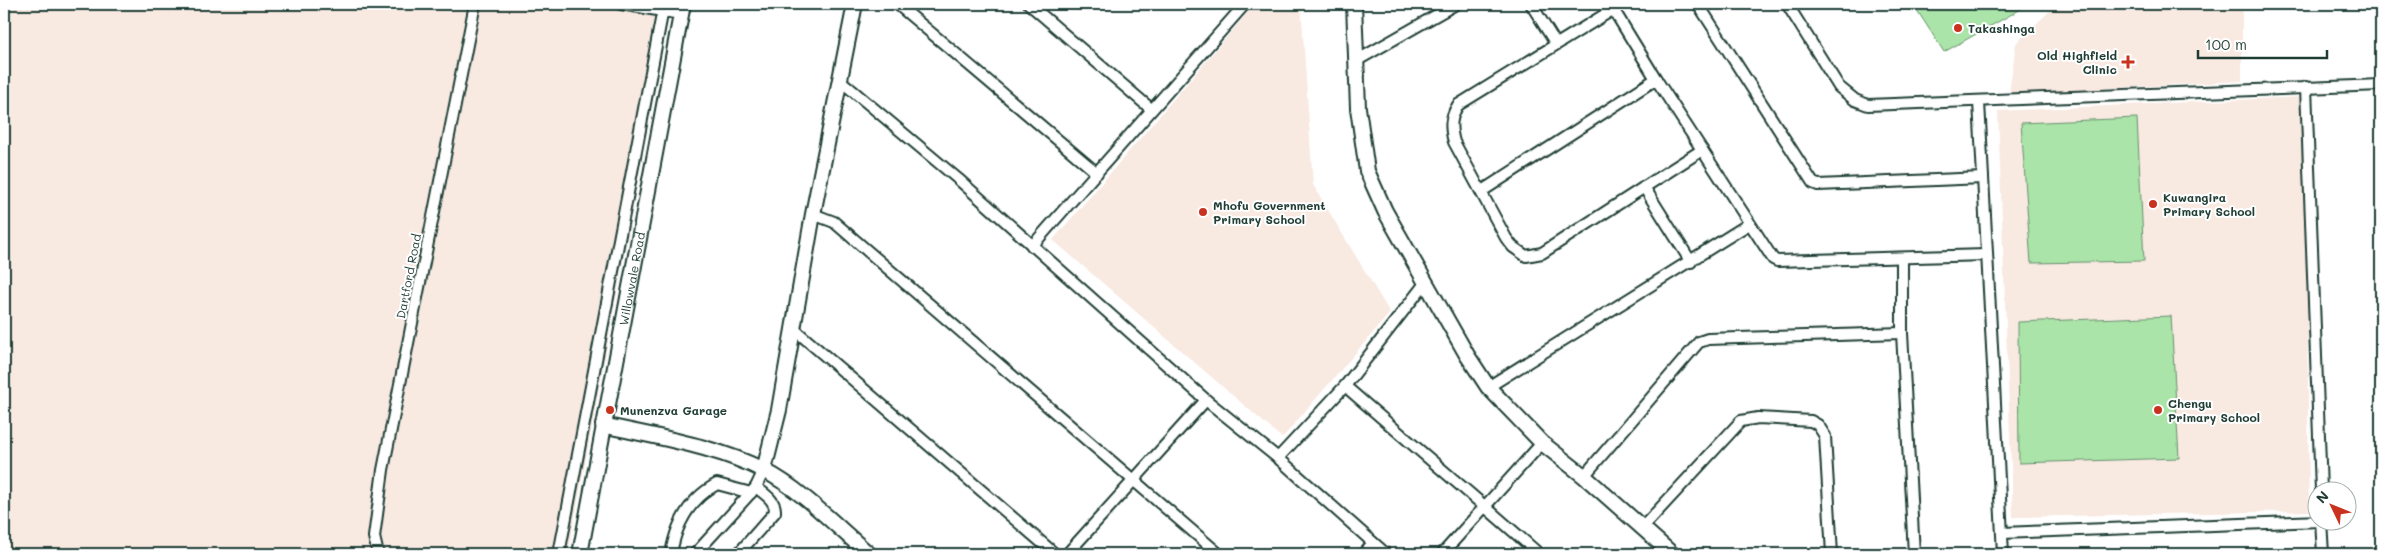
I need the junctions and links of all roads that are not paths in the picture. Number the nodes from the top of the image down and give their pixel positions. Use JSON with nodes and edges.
{"nodes":[{"id":1,"x":474,"y":4,"type":"edge"},
{"id":2,"x":621,"y":4,"type":"edge"},
{"id":3,"x":855,"y":4,"type":"edge"},
{"id":4,"x":897,"y":4,"type":"edge"},
{"id":5,"x":1029,"y":4,"type":"edge"},
{"id":6,"x":1244,"y":4,"type":"edge"},
{"id":7,"x":1354,"y":4,"type":"edge"},
{"id":8,"x":1456,"y":4,"type":"edge"},
{"id":9,"x":1532,"y":4,"type":"edge"},
{"id":10,"x":1698,"y":4,"type":"edge"},
{"id":11,"x":1787,"y":4,"type":"edge"},
{"id":12,"x":1612,"y":6,"type":"edge"},
{"id":13,"x":664,"y":8,"type":"edge"},
{"id":14,"x":682,"y":9,"type":"edge"},
{"id":15,"x":1556,"y":44,"type":"junction"},
{"id":16,"x":1356,"y":61,"type":"junction"},
{"id":17,"x":1656,"y":79,"type":"junction"},
{"id":18,"x":841,"y":81,"type":"junction"},
{"id":19,"x":2381,"y":85,"type":"edge"},
{"id":20,"x":2306,"y":87,"type":"junction"},
{"id":21,"x":1979,"y":102,"type":"junction"},
{"id":22,"x":1151,"y":109,"type":"junction"},
{"id":23,"x":1702,"y":150,"type":"junction"},
{"id":24,"x":1096,"y":173,"type":"junction"},
{"id":25,"x":1984,"y":178,"type":"junction"},
{"id":26,"x":1644,"y":187,"type":"junction"},
{"id":27,"x":1482,"y":191,"type":"junction"},
{"id":28,"x":813,"y":214,"type":"junction"},
{"id":29,"x":1749,"y":224,"type":"junction"},
{"id":30,"x":1032,"y":246,"type":"junction"},
{"id":31,"x":1986,"y":255,"type":"junction"},
{"id":32,"x":1902,"y":258,"type":"junction"},
{"id":33,"x":1691,"y":262,"type":"junction"},
{"id":34,"x":1426,"y":282,"type":"junction"},
{"id":35,"x":794,"y":329,"type":"junction"},
{"id":36,"x":1902,"y":332,"type":"junction"},
{"id":37,"x":1345,"y":386,"type":"junction"},
{"id":38,"x":1488,"y":387,"type":"junction"},
{"id":39,"x":1206,"y":400,"type":"junction"},
{"id":40,"x":603,"y":425,"type":"junction"},
{"id":41,"x":1542,"y":443,"type":"junction"},
{"id":42,"x":1278,"y":458,"type":"junction"},
{"id":43,"x":764,"y":470,"type":"junction"},
{"id":44,"x":1584,"y":476,"type":"junction"},
{"id":45,"x":1134,"y":480,"type":"junction"},
{"id":46,"x":2321,"y":480,"type":"edge"},
{"id":47,"x":753,"y":490,"type":"junction"},
{"id":48,"x":1485,"y":506,"type":"junction"},
{"id":49,"x":2308,"y":521,"type":"edge"},
{"id":50,"x":1642,"y":528,"type":"junction"},
{"id":51,"x":2322,"y":530,"type":"edge"},
{"id":52,"x":2002,"y":533,"type":"junction"},
{"id":53,"x":1373,"y":543,"type":"junction"},
{"id":54,"x":865,"y":553,"type":"edge"},
{"id":55,"x":378,"y":554,"type":"edge"},
{"id":56,"x":560,"y":554,"type":"edge"},
{"id":57,"x":580,"y":554,"type":"edge"},
{"id":58,"x":671,"y":554,"type":"edge"},
{"id":59,"x":695,"y":554,"type":"edge"},
{"id":60,"x":738,"y":554,"type":"edge"},
{"id":61,"x":1056,"y":554,"type":"edge"},
{"id":62,"x":1067,"y":554,"type":"edge"},
{"id":63,"x":1219,"y":554,"type":"edge"},
{"id":64,"x":1363,"y":554,"type":"edge"},
{"id":65,"x":1386,"y":554,"type":"edge"},
{"id":66,"x":1442,"y":554,"type":"edge"},
{"id":67,"x":1539,"y":554,"type":"edge"},
{"id":68,"x":1672,"y":554,"type":"edge"},
{"id":69,"x":1832,"y":554,"type":"edge"},
{"id":70,"x":1914,"y":554,"type":"edge"},
{"id":71,"x":2003,"y":554,"type":"edge"},
{"id":72,"x":2324,"y":554,"type":"edge"}],
"edges":[{"from":1,"to":55,"type":"street","name":"Dartford Road"},
{"from":2,"to":13,"type":"street"},
{"from":3,"to":18,"type":"street"},
{"from":4,"to":24,"type":"street"},
{"from":5,"to":22,"type":"street"},
{"from":6,"to":22,"type":"street"},
{"from":7,"to":16,"type":"street"},
{"from":8,"to":16,"type":"street"},
{"from":9,"to":15,"type":"street"},
{"from":10,"to":25,"type":"street"},
{"from":11,"to":21,"type":"street"},
{"from":12,"to":15,"type":"street"},
{"from":12,"to":17,"type":"street"},
{"from":13,"to":14,"type":"street"},
{"from":13,"to":56,"type":"street"},
{"from":14,"to":40,"type":"street","name":"Willowvale Road"},
{"from":15,"to":27,"type":"street"},
{"from":16,"to":34,"type":"street"},
{"from":17,"to":23,"type":"street"},
{"from":17,"to":27,"type":"street"},
{"from":18,"to":28,"type":"street"},
{"from":18,"to":30,"type":"street"},
{"from":19,"to":20,"type":"street"},
{"from":20,"to":21,"type":"street"},
{"from":20,"to":46,"type":"street"},
{"from":21,"to":25,"type":"street"},
{"from":22,"to":24,"type":"street"},
{"from":23,"to":26,"type":"street"},
{"from":23,"to":29,"type":"street"},
{"from":24,"to":30,"type":"street"},
{"from":25,"to":31,"type":"street"},
{"from":26,"to":27,"type":"street"},
{"from":26,"to":33,"type":"street"},
{"from":28,"to":35,"type":"street"},
{"from":28,"to":45,"type":"street"},
{"from":29,"to":32,"type":"street"},
{"from":29,"to":33,"type":"street"},
{"from":30,"to":39,"type":"street"},
{"from":31,"to":32,"type":"street"},
{"from":31,"to":52,"type":"street"},
{"from":32,"to":36,"type":"street"},
{"from":33,"to":38,"type":"street"},
{"from":34,"to":37,"type":"street"},
{"from":34,"to":38,"type":"street"},
{"from":35,"to":43,"type":"street"},
{"from":35,"to":61,"type":"street"},
{"from":36,"to":44,"type":"street"},
{"from":36,"to":70,"type":"street"},
{"from":37,"to":42,"type":"street"},
{"from":37,"to":48,"type":"street"},
{"from":38,"to":41,"type":"street"},
{"from":39,"to":42,"type":"street"},
{"from":39,"to":45,"type":"street"},
{"from":40,"to":43,"type":"street"},
{"from":40,"to":57,"type":"street","name":"Willowvale Road"},
{"from":41,"to":44,"type":"street"},
{"from":41,"to":48,"type":"street"},
{"from":42,"to":53,"type":"street"},
{"from":43,"to":47,"type":"street"},
{"from":43,"to":54,"type":"street"},
{"from":44,"to":50,"type":"street"},
{"from":45,"to":62,"type":"street"},
{"from":45,"to":63,"type":"street"},
{"from":47,"to":58,"type":"street"},
{"from":47,"to":59,"type":"street"},
{"from":47,"to":60,"type":"street"},
{"from":48,"to":66,"type":"street"},
{"from":48,"to":67,"type":"street"},
{"from":49,"to":52,"type":"street"},
{"from":50,"to":68,"type":"street"},
{"from":50,"to":69,"type":"street"},
{"from":51,"to":72,"type":"street"},
{"from":52,"to":71,"type":"street"},
{"from":53,"to":64,"type":"street"},
{"from":53,"to":65,"type":"street"}]}
